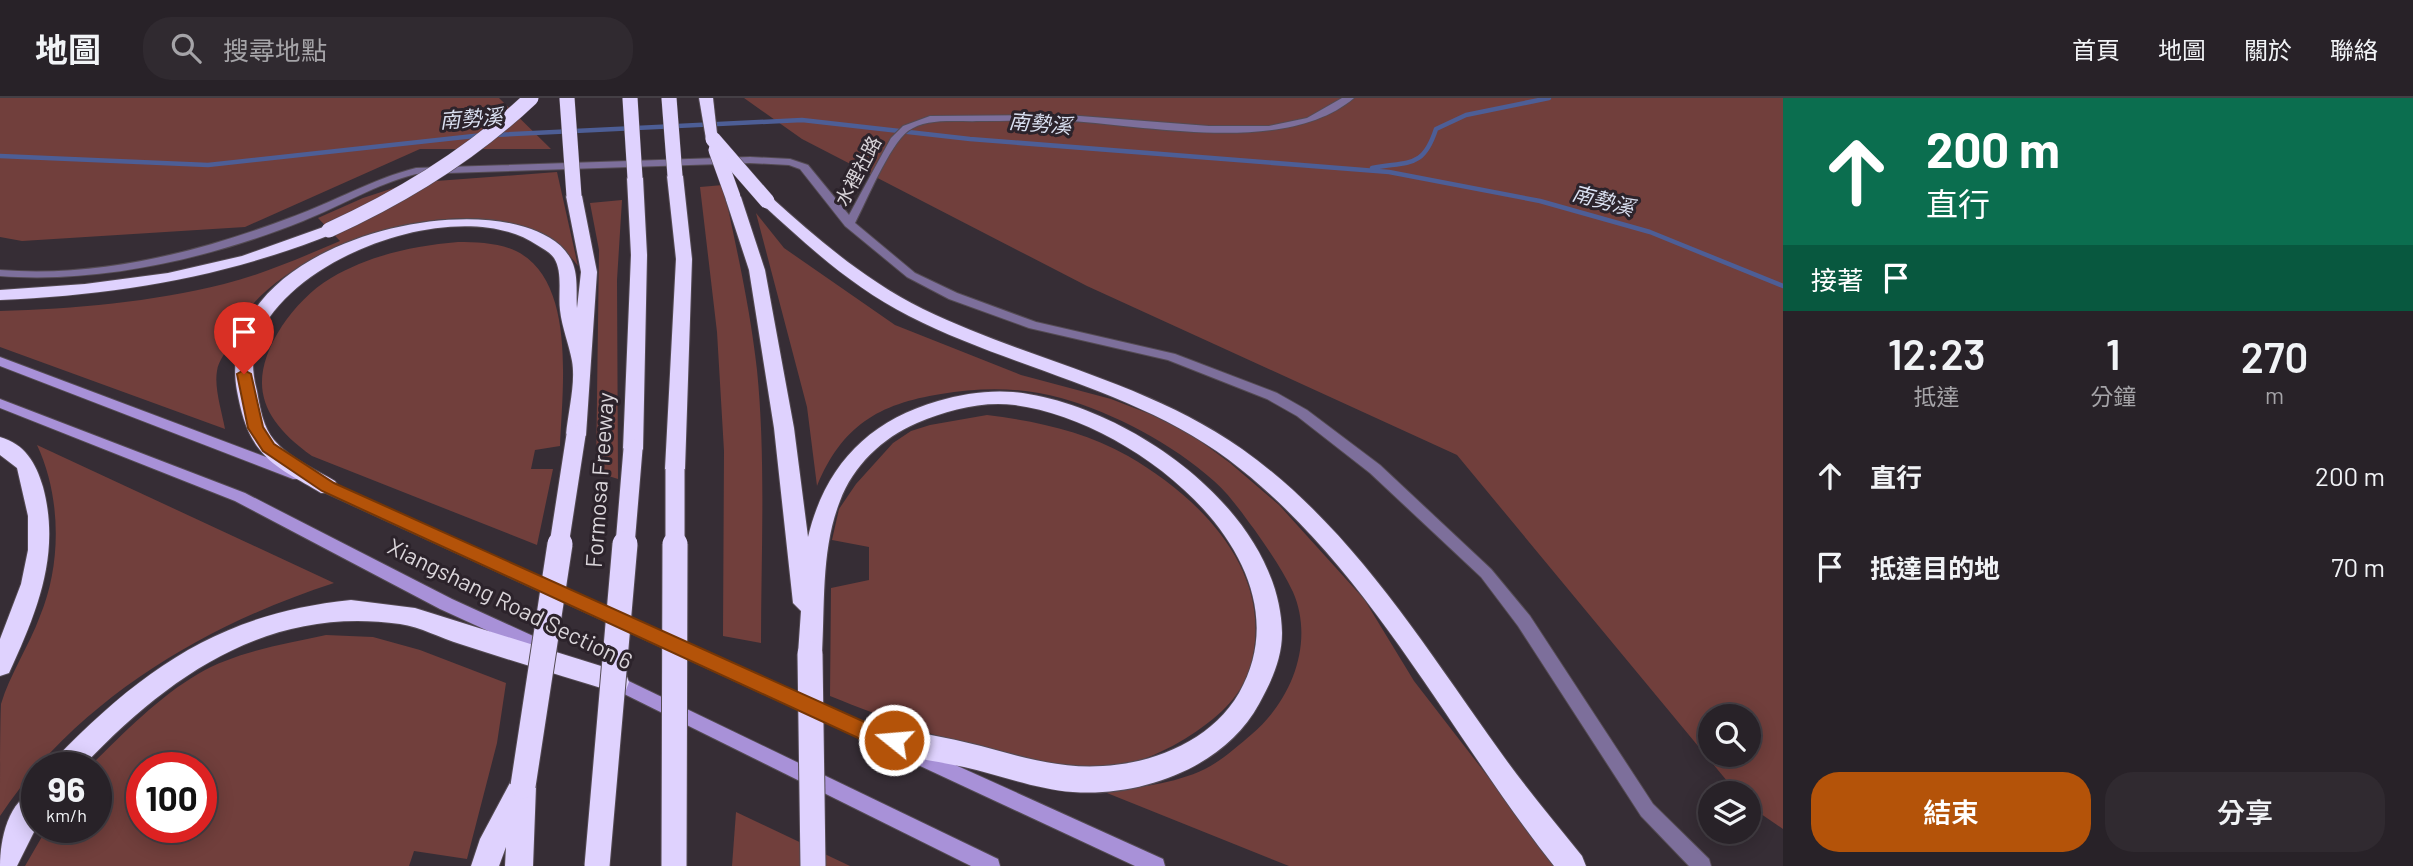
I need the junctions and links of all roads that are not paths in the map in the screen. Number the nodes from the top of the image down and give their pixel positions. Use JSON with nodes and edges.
{"nodes":[{"id":1,"x":531,"y":98,"type":"edge"},
{"id":2,"x":567,"y":98,"type":"edge"},
{"id":3,"x":630,"y":98,"type":"edge"},
{"id":4,"x":669,"y":98,"type":"edge"},
{"id":5,"x":706,"y":98,"type":"edge"},
{"id":6,"x":1349,"y":98,"type":"edge"},
{"id":7,"x":713,"y":139,"type":"junction"},
{"id":8,"x":849,"y":224,"type":"junction"},
{"id":9,"x":0,"y":273,"type":"edge"},
{"id":10,"x":0,"y":295,"type":"edge"},
{"id":11,"x":0,"y":360,"type":"edge"},
{"id":12,"x":582,"y":363,"type":"junction"},
{"id":13,"x":0,"y":402,"type":"edge"},
{"id":14,"x":0,"y":444,"type":"edge"},
{"id":15,"x":328,"y":487,"type":"junction"},
{"id":16,"x":810,"y":654,"type":"junction"},
{"id":17,"x":0,"y":665,"type":"edge"},
{"id":18,"x":617,"y":682,"type":"junction"},
{"id":19,"x":876,"y":737,"type":"junction"},
{"id":20,"x":78,"y":752,"type":"edge"},
{"id":21,"x":523,"y":786,"type":"junction"},
{"id":22,"x":21,"y":826,"type":"edge"},
{"id":23,"x":2,"y":866,"type":"edge"},
{"id":24,"x":485,"y":866,"type":"edge"},
{"id":25,"x":519,"y":866,"type":"edge"},
{"id":26,"x":597,"y":866,"type":"edge"},
{"id":27,"x":674,"y":866,"type":"edge"},
{"id":28,"x":813,"y":866,"type":"edge"},
{"id":29,"x":991,"y":866,"type":"edge"},
{"id":30,"x":1156,"y":866,"type":"edge"},
{"id":31,"x":1572,"y":866,"type":"edge"},
{"id":32,"x":1702,"y":866,"type":"edge"}],
"edges":[{"from":1,"to":10,"type":"highway","bridge":true},
{"from":2,"to":12,"type":"highway","bridge":true},
{"from":3,"to":26,"type":"highway","name":"Formosa Freeway","bridge":true},
{"from":4,"to":27,"type":"highway","bridge":true},
{"from":5,"to":7,"type":"highway"},
{"from":6,"to":8,"type":"street","name":"水裡社路"},
{"from":7,"to":16,"type":"highway","bridge":true},
{"from":7,"to":31,"type":"highway","bridge":true},
{"from":8,"to":9,"type":"street"},
{"from":8,"to":32,"type":"street"},
{"from":11,"to":15,"type":"main road","name":"Xiangshang Road Section 6"},
{"from":12,"to":15,"type":"highway"},
{"from":12,"to":21,"type":"highway","bridge":true},
{"from":13,"to":18,"type":"main road","name":"Xiangshang Road Section 6"},
{"from":14,"to":17,"type":"highway"},
{"from":15,"to":19,"type":"main road","name":"Xiangshang Road Section 6"},
{"from":16,"to":19,"type":"highway"},
{"from":16,"to":28,"type":"highway","bridge":true},
{"from":18,"to":20,"type":"highway"},
{"from":18,"to":29,"type":"main road","name":"Xiangshang Road Section 6"},
{"from":19,"to":30,"type":"main road","name":"Xiangshang Road Section 6"},
{"from":21,"to":24,"type":"highway"},
{"from":21,"to":25,"type":"highway"},
{"from":22,"to":23,"type":"highway"}]}
